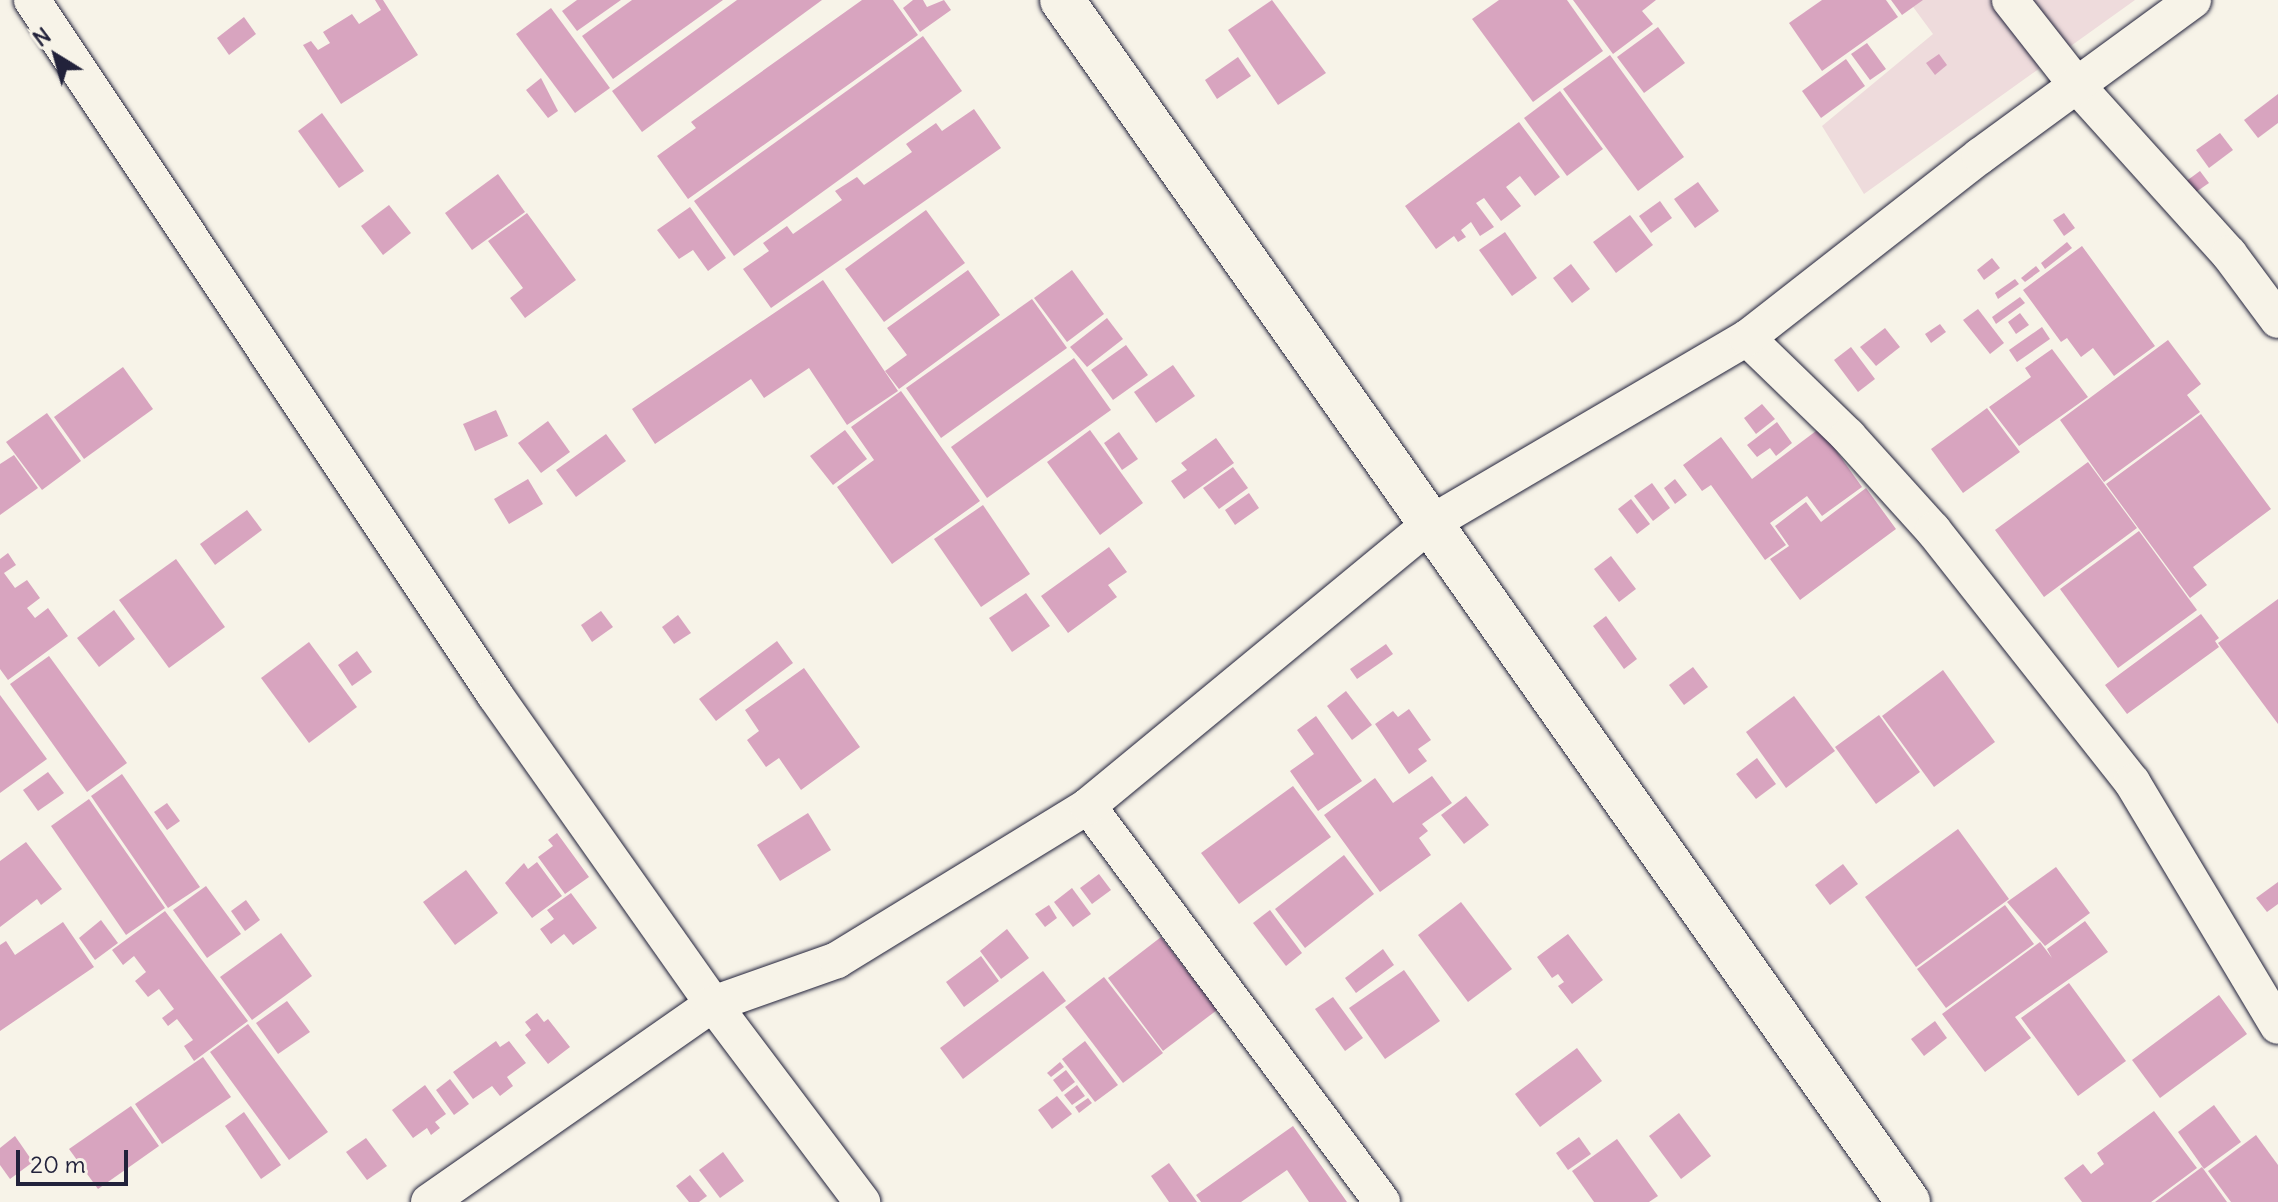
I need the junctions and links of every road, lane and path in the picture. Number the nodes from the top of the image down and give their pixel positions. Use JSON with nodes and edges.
{"nodes":[{"id":1,"x":32,"y":0,"type":"edge"},
{"id":2,"x":1062,"y":0,"type":"edge"},
{"id":3,"x":2010,"y":0,"type":"edge"},
{"id":4,"x":2193,"y":0,"type":"edge"},
{"id":5,"x":2079,"y":88,"type":"junction"},
{"id":6,"x":2278,"y":320,"type":"edge"},
{"id":7,"x":1747,"y":338,"type":"junction"},
{"id":8,"x":1433,"y":522,"type":"junction"},
{"id":9,"x":1088,"y":806,"type":"junction"},
{"id":10,"x":713,"y":1004,"type":"junction"},
{"id":11,"x":2278,"y":1026,"type":"edge"},
{"id":12,"x":429,"y":1202,"type":"edge"},
{"id":13,"x":862,"y":1202,"type":"edge"},
{"id":14,"x":1382,"y":1202,"type":"edge"},
{"id":15,"x":1908,"y":1202,"type":"edge"}],
"edges":[{"from":1,"to":10,"type":"street"},
{"from":2,"to":8,"type":"street"},
{"from":3,"to":5,"type":"street"},
{"from":4,"to":5,"type":"street"},
{"from":5,"to":6,"type":"street"},
{"from":5,"to":7,"type":"street"},
{"from":7,"to":8,"type":"street"},
{"from":7,"to":11,"type":"street"},
{"from":8,"to":9,"type":"street"},
{"from":8,"to":15,"type":"street"},
{"from":9,"to":10,"type":"street"},
{"from":9,"to":14,"type":"street"},
{"from":10,"to":12,"type":"street"},
{"from":10,"to":13,"type":"street"}]}
